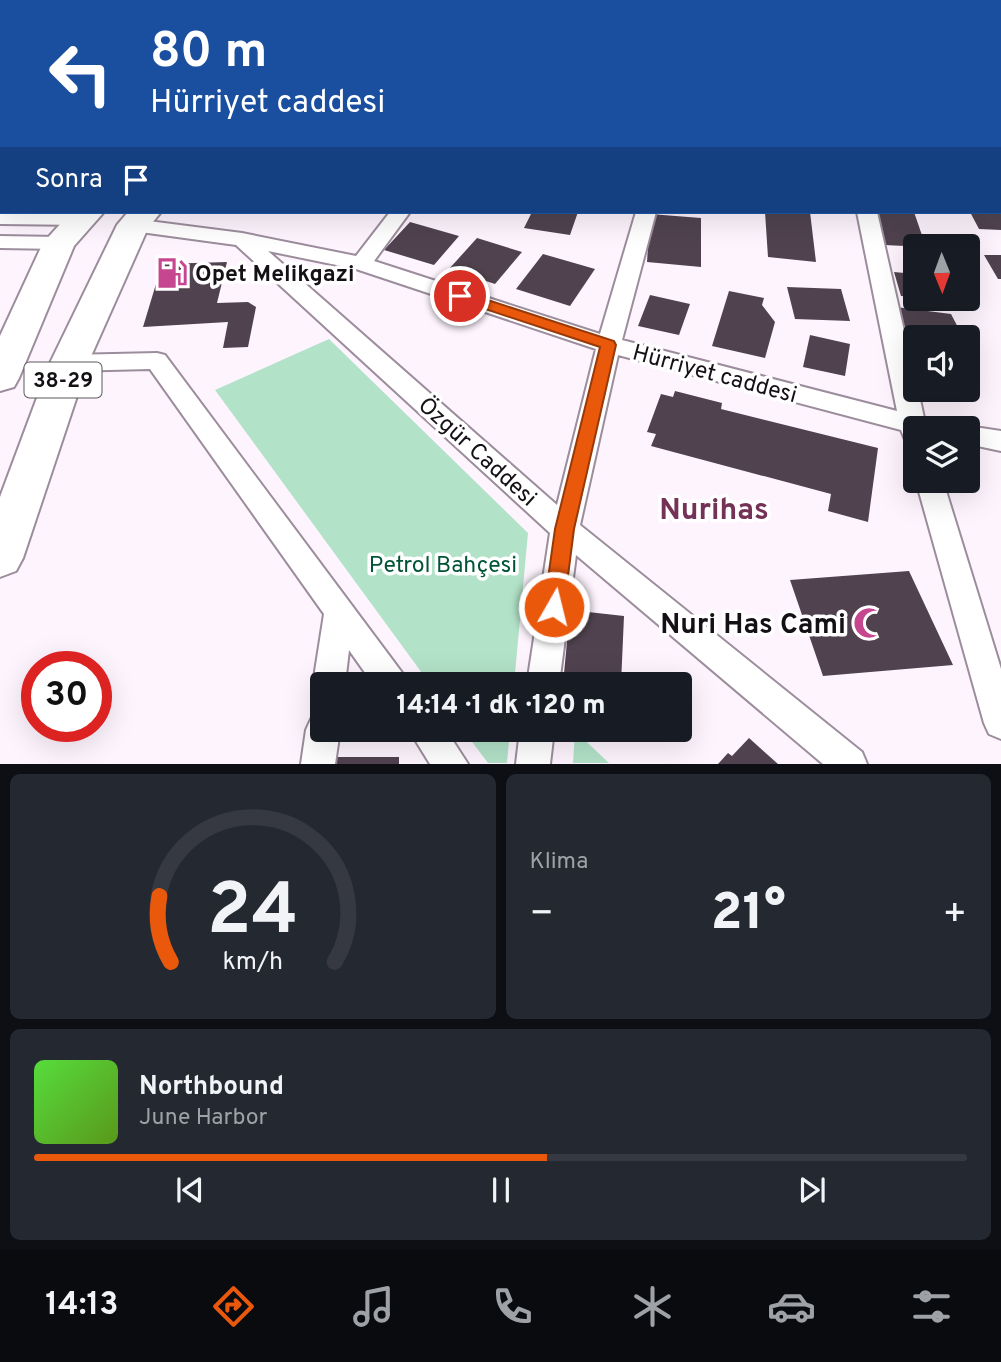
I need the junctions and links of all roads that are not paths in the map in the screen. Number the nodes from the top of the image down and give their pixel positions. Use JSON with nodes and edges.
{"nodes":[{"id":1,"x":398,"y":214,"type":"edge"},
{"id":2,"x":645,"y":214,"type":"edge"},
{"id":3,"x":867,"y":214,"type":"edge"},
{"id":4,"x":7,"y":216,"type":"edge"},
{"id":5,"x":139,"y":218,"type":"edge"},
{"id":6,"x":77,"y":224,"type":"edge"},
{"id":7,"x":241,"y":239,"type":"junction"},
{"id":8,"x":0,"y":242,"type":"edge"},
{"id":9,"x":360,"y":264,"type":"junction"},
{"id":10,"x":609,"y":345,"type":"junction"},
{"id":11,"x":69,"y":363,"type":"junction"},
{"id":12,"x":0,"y":378,"type":"edge"},
{"id":13,"x":917,"y":416,"type":"edge"},
{"id":14,"x":903,"y":425,"type":"edge"},
{"id":15,"x":980,"y":437,"type":"edge"},
{"id":16,"x":1001,"y":441,"type":"edge"},
{"id":17,"x":933,"y":493,"type":"edge"},
{"id":18,"x":565,"y":529,"type":"junction"},
{"id":19,"x":0,"y":558,"type":"edge"},
{"id":20,"x":339,"y":614,"type":"junction"},
{"id":21,"x":332,"y":672,"type":"edge"},
{"id":22,"x":383,"y":672,"type":"edge"},
{"id":23,"x":545,"y":672,"type":"edge"},
{"id":24,"x":1001,"y":723,"type":"edge"},
{"id":25,"x":321,"y":742,"type":"edge"},
{"id":26,"x":435,"y":742,"type":"edge"},
{"id":27,"x":536,"y":742,"type":"edge"},
{"id":28,"x":318,"y":764,"type":"edge"},
{"id":29,"x":451,"y":764,"type":"edge"},
{"id":30,"x":533,"y":764,"type":"edge"},
{"id":31,"x":850,"y":764,"type":"edge"}],
"edges":[{"from":1,"to":9,"type":"street"},
{"from":2,"to":10,"type":"street"},
{"from":3,"to":13,"type":"street"},
{"from":4,"to":6,"type":"street"},
{"from":5,"to":7,"type":"street","name":"Hürriyet caddesi"},
{"from":5,"to":11,"type":"highway","number":"38-29"},
{"from":6,"to":8,"type":"street"},
{"from":6,"to":12,"type":"highway","number":"38-29"},
{"from":7,"to":9,"type":"street","name":"Hürriyet caddesi"},
{"from":7,"to":18,"type":"street","name":"Özgür Caddesi"},
{"from":9,"to":10,"type":"street","name":"Hürriyet caddesi"},
{"from":10,"to":14,"type":"street","name":"Hürriyet caddesi"},
{"from":10,"to":18,"type":"street"},
{"from":11,"to":19,"type":"highway","number":"38-29"},
{"from":11,"to":20,"type":"street"},
{"from":15,"to":16,"type":"street"},
{"from":17,"to":24,"type":"street"},
{"from":18,"to":23,"type":"street"},
{"from":18,"to":31,"type":"street","name":"Özgür Caddesi"},
{"from":20,"to":21,"type":"street"},
{"from":20,"to":22,"type":"street"},
{"from":25,"to":28,"type":"street"},
{"from":26,"to":29,"type":"street"},
{"from":27,"to":30,"type":"street"}]}
